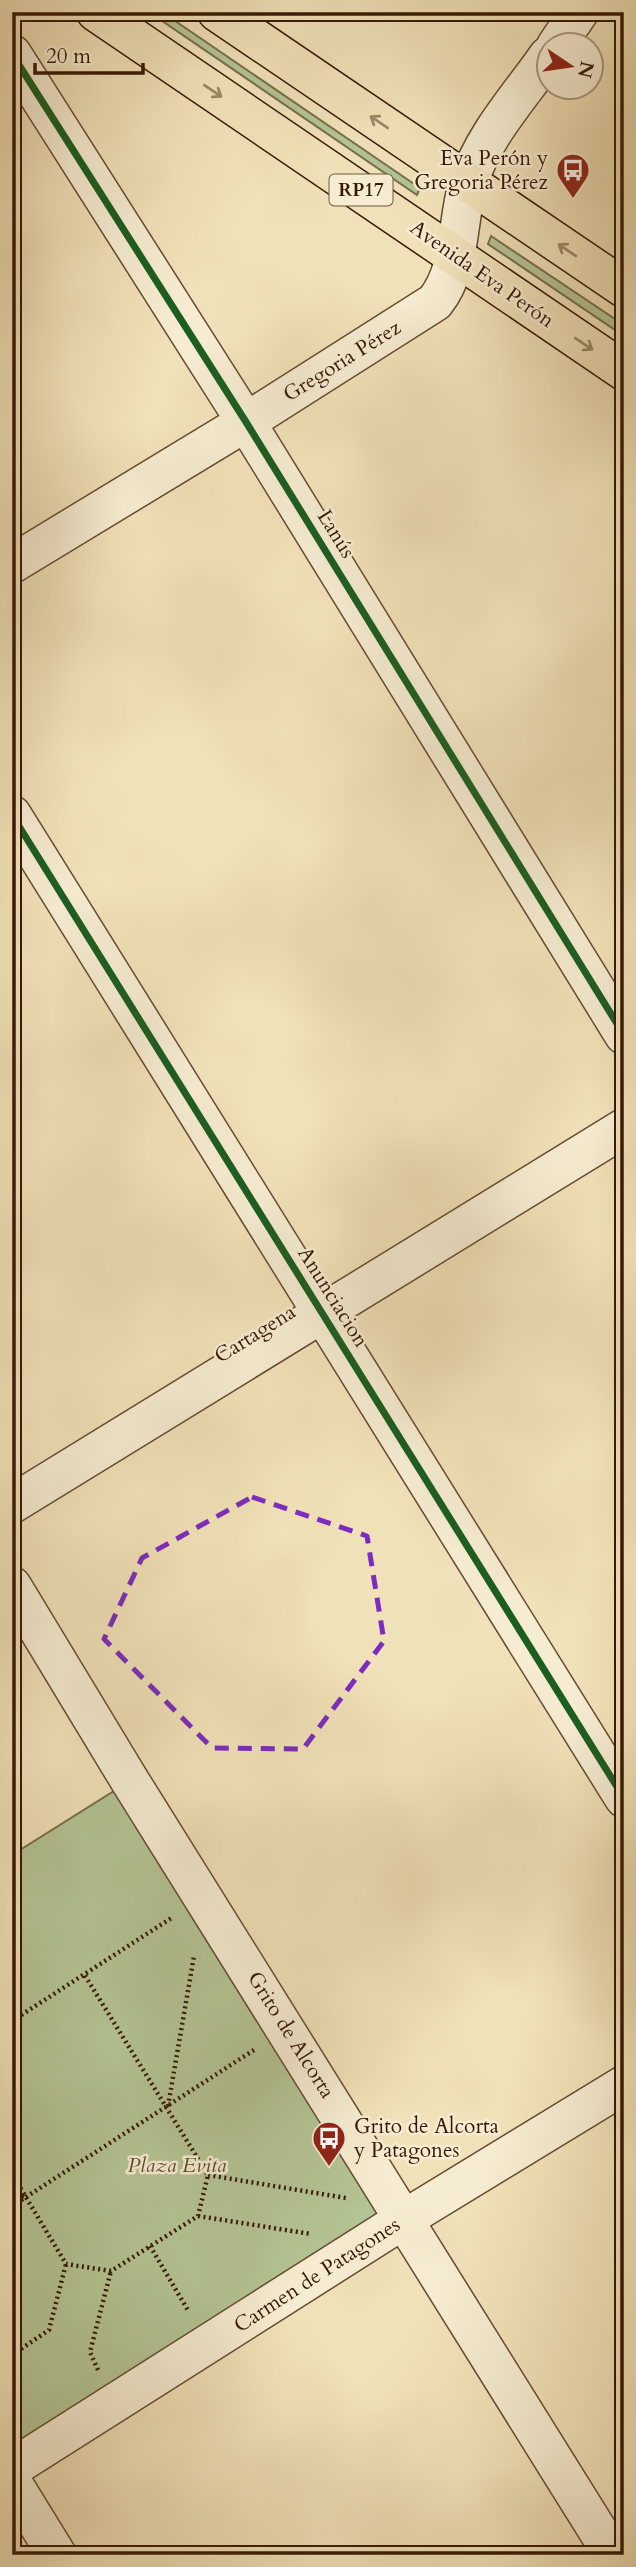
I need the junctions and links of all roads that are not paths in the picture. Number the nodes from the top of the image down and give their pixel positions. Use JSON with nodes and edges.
{"nodes":[{"id":1,"x":96,"y":12,"type":"edge"},
{"id":2,"x":217,"y":12,"type":"edge"},
{"id":3,"x":579,"y":12,"type":"edge"},
{"id":4,"x":565,"y":32,"type":"edge"},
{"id":5,"x":12,"y":54,"type":"edge"},
{"id":6,"x":534,"y":76,"type":"edge"},
{"id":7,"x":468,"y":182,"type":"junction"},
{"id":8,"x":456,"y":257,"type":"junction"},
{"id":9,"x":624,"y":288,"type":"edge"},
{"id":10,"x":624,"y":371,"type":"edge"},
{"id":11,"x":246,"y":422,"type":"junction"},
{"id":12,"x":12,"y":564,"type":"edge"},
{"id":13,"x":12,"y":815,"type":"edge"},
{"id":14,"x":624,"y":1035,"type":"edge"},
{"id":15,"x":624,"y":1128,"type":"edge"},
{"id":16,"x":323,"y":1312,"type":"junction"},
{"id":17,"x":12,"y":1504,"type":"edge"},
{"id":18,"x":12,"y":1586,"type":"edge"},
{"id":19,"x":624,"y":1798,"type":"edge"},
{"id":20,"x":624,"y":2085,"type":"edge"},
{"id":21,"x":402,"y":2213,"type":"junction"},
{"id":22,"x":12,"y":2468,"type":"edge"},
{"id":23,"x":12,"y":2482,"type":"edge"},
{"id":24,"x":57,"y":2555,"type":"edge"},
{"id":25,"x":613,"y":2555,"type":"edge"}],
"edges":[{"from":1,"to":8,"type":"main road","name":"Avenida Eva Perón","number":"RP17","one_way":true},
{"from":7,"to":2,"type":"main road","one_way":true},
{"from":3,"to":4,"type":"street"},
{"from":5,"to":11,"type":"street","name":"Lanús"},
{"from":6,"to":7,"type":"street","name":"Gregoria Pérez"},
{"from":7,"to":8,"type":"street","name":"Gregoria Pérez"},
{"from":9,"to":7,"type":"main road","one_way":true},
{"from":8,"to":10,"type":"main road","name":"Avenida Eva Perón","number":"RP17","one_way":true},
{"from":8,"to":11,"type":"street","name":"Gregoria Pérez"},
{"from":11,"to":12,"type":"street","name":"Gregoria Pérez"},
{"from":11,"to":14,"type":"street","name":"Lanús"},
{"from":13,"to":16,"type":"street","name":"Anunciacion"},
{"from":15,"to":16,"type":"street","name":"Cartagena"},
{"from":16,"to":17,"type":"street","name":"Cartagena"},
{"from":16,"to":19,"type":"street","name":"Anunciacion"},
{"from":18,"to":21,"type":"street","name":"Grito de Alcorta"},
{"from":20,"to":21,"type":"street","name":"Carmen de Patagones"},
{"from":21,"to":22,"type":"street","name":"Carmen de Patagones"},
{"from":21,"to":25,"type":"street","name":"Grito de Alcorta"},
{"from":23,"to":24,"type":"street"}]}
